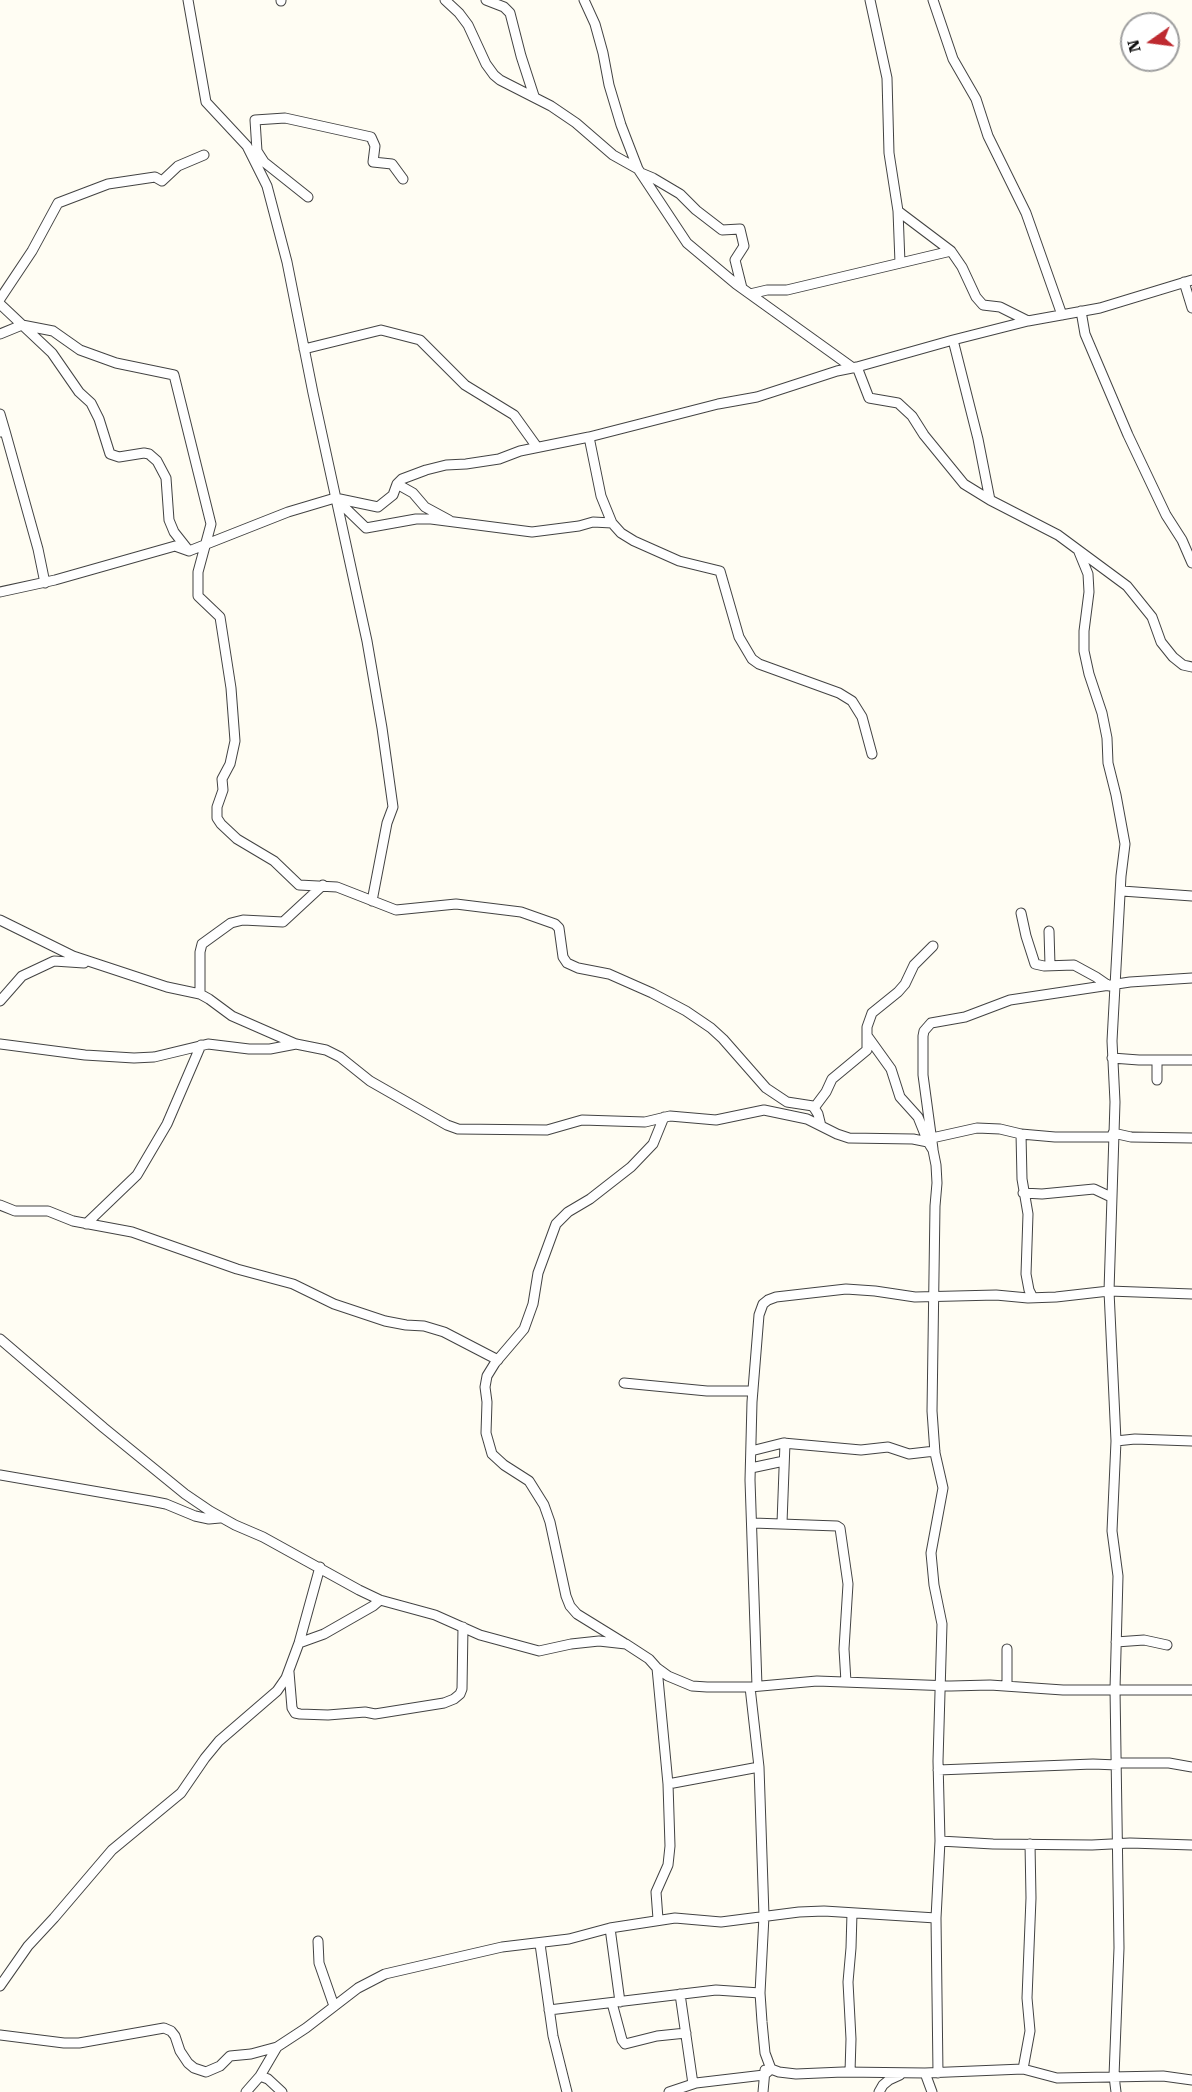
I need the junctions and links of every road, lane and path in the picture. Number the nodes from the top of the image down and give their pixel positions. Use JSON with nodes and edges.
{"nodes":[{"id":1,"x":188,"y":0,"type":"edge"},
{"id":2,"x":445,"y":0,"type":"edge"},
{"id":3,"x":486,"y":0,"type":"edge"},
{"id":4,"x":584,"y":0,"type":"edge"},
{"id":5,"x":870,"y":0,"type":"edge"},
{"id":6,"x":933,"y":0,"type":"edge"},
{"id":7,"x":534,"y":96,"type":"junction"},
{"id":8,"x":204,"y":155,"type":"dead end"},
{"id":9,"x":639,"y":171,"type":"junction"},
{"id":10,"x":403,"y":179,"type":"dead end"},
{"id":11,"x":308,"y":197,"type":"dead end"},
{"id":12,"x":898,"y":211,"type":"junction"},
{"id":13,"x":951,"y":251,"type":"junction"},
{"id":14,"x":900,"y":263,"type":"junction"},
{"id":15,"x":1188,"y":281,"type":"edge"},
{"id":16,"x":746,"y":291,"type":"junction"},
{"id":17,"x":0,"y":299,"type":"edge"},
{"id":18,"x":0,"y":304,"type":"edge"},
{"id":19,"x":1192,"y":308,"type":"edge"},
{"id":20,"x":1081,"y":311,"type":"junction"},
{"id":21,"x":1062,"y":315,"type":"junction"},
{"id":22,"x":1028,"y":321,"type":"junction"},
{"id":23,"x":22,"y":325,"type":"junction"},
{"id":24,"x":0,"y":334,"type":"edge"},
{"id":25,"x":953,"y":340,"type":"junction"},
{"id":26,"x":304,"y":349,"type":"junction"},
{"id":27,"x":855,"y":368,"type":"junction"},
{"id":28,"x":0,"y":414,"type":"edge"},
{"id":29,"x":2,"y":431,"type":"edge"},
{"id":30,"x":589,"y":437,"type":"junction"},
{"id":31,"x":537,"y":447,"type":"junction"},
{"id":32,"x":398,"y":484,"type":"junction"},
{"id":33,"x":335,"y":498,"type":"junction"},
{"id":34,"x":990,"y":500,"type":"junction"},
{"id":35,"x":451,"y":521,"type":"junction"},
{"id":36,"x":612,"y":523,"type":"junction"},
{"id":37,"x":205,"y":544,"type":"junction"},
{"id":38,"x":189,"y":551,"type":"junction"},
{"id":39,"x":1079,"y":552,"type":"junction"},
{"id":40,"x":1192,"y":563,"type":"edge"},
{"id":41,"x":45,"y":583,"type":"junction"},
{"id":42,"x":0,"y":592,"type":"edge"},
{"id":43,"x":1192,"y":667,"type":"edge"},
{"id":44,"x":872,"y":754,"type":"dead end"},
{"id":45,"x":323,"y":885,"type":"junction"},
{"id":46,"x":1122,"y":891,"type":"junction"},
{"id":47,"x":1192,"y":896,"type":"edge"},
{"id":48,"x":372,"y":901,"type":"junction"},
{"id":49,"x":1021,"y":913,"type":"dead end"},
{"id":50,"x":0,"y":920,"type":"edge"},
{"id":51,"x":1050,"y":931,"type":"dead end"},
{"id":52,"x":933,"y":946,"type":"dead end"},
{"id":53,"x":97,"y":964,"type":"junction"},
{"id":54,"x":1050,"y":965,"type":"junction"},
{"id":55,"x":1192,"y":978,"type":"edge"},
{"id":56,"x":1112,"y":985,"type":"junction"},
{"id":57,"x":200,"y":994,"type":"junction"},
{"id":58,"x":0,"y":1001,"type":"edge"},
{"id":59,"x":868,"y":1037,"type":"junction"},
{"id":60,"x":0,"y":1044,"type":"edge"},
{"id":61,"x":296,"y":1044,"type":"junction"},
{"id":62,"x":201,"y":1045,"type":"junction"},
{"id":63,"x":1112,"y":1058,"type":"junction"},
{"id":64,"x":1192,"y":1060,"type":"edge"},
{"id":65,"x":1157,"y":1061,"type":"junction"},
{"id":66,"x":1157,"y":1080,"type":"dead end"},
{"id":67,"x":814,"y":1108,"type":"junction"},
{"id":68,"x":664,"y":1117,"type":"junction"},
{"id":69,"x":821,"y":1126,"type":"junction"},
{"id":70,"x":1021,"y":1134,"type":"junction"},
{"id":71,"x":1113,"y":1135,"type":"junction"},
{"id":72,"x":1192,"y":1138,"type":"edge"},
{"id":73,"x":931,"y":1143,"type":"junction"},
{"id":74,"x":1023,"y":1193,"type":"junction"},
{"id":75,"x":1111,"y":1197,"type":"junction"},
{"id":76,"x":0,"y":1205,"type":"edge"},
{"id":77,"x":86,"y":1224,"type":"junction"},
{"id":78,"x":1109,"y":1291,"type":"junction"},
{"id":79,"x":1192,"y":1294,"type":"edge"},
{"id":80,"x":934,"y":1297,"type":"junction"},
{"id":81,"x":1033,"y":1298,"type":"junction"},
{"id":82,"x":0,"y":1339,"type":"edge"},
{"id":83,"x":498,"y":1360,"type":"junction"},
{"id":84,"x":624,"y":1383,"type":"dead end"},
{"id":85,"x":753,"y":1391,"type":"junction"},
{"id":86,"x":1116,"y":1441,"type":"junction"},
{"id":87,"x":1192,"y":1441,"type":"edge"},
{"id":88,"x":785,"y":1443,"type":"junction"},
{"id":89,"x":751,"y":1451,"type":"junction"},
{"id":90,"x":935,"y":1451,"type":"junction"},
{"id":91,"x":784,"y":1461,"type":"junction"},
{"id":92,"x":751,"y":1468,"type":"junction"},
{"id":93,"x":0,"y":1475,"type":"edge"},
{"id":94,"x":222,"y":1518,"type":"junction"},
{"id":95,"x":753,"y":1523,"type":"junction"},
{"id":96,"x":782,"y":1523,"type":"junction"},
{"id":97,"x":320,"y":1568,"type":"junction"},
{"id":98,"x":380,"y":1600,"type":"junction"},
{"id":99,"x":463,"y":1627,"type":"junction"},
{"id":100,"x":1116,"y":1642,"type":"junction"},
{"id":101,"x":299,"y":1643,"type":"junction"},
{"id":102,"x":626,"y":1644,"type":"junction"},
{"id":103,"x":1167,"y":1645,"type":"dead end"},
{"id":104,"x":1007,"y":1649,"type":"dead end"},
{"id":105,"x":657,"y":1668,"type":"junction"},
{"id":106,"x":289,"y":1669,"type":"junction"},
{"id":107,"x":846,"y":1682,"type":"junction"},
{"id":108,"x":753,"y":1686,"type":"junction"},
{"id":109,"x":939,"y":1686,"type":"junction"},
{"id":110,"x":1007,"y":1686,"type":"junction"},
{"id":111,"x":1115,"y":1689,"type":"junction"},
{"id":112,"x":1192,"y":1690,"type":"edge"},
{"id":113,"x":1117,"y":1764,"type":"junction"},
{"id":114,"x":759,"y":1767,"type":"junction"},
{"id":115,"x":1192,"y":1767,"type":"edge"},
{"id":116,"x":938,"y":1770,"type":"junction"},
{"id":117,"x":668,"y":1784,"type":"junction"},
{"id":118,"x":940,"y":1841,"type":"junction"},
{"id":119,"x":1030,"y":1844,"type":"junction"},
{"id":120,"x":1118,"y":1844,"type":"junction"},
{"id":121,"x":1192,"y":1845,"type":"edge"},
{"id":122,"x":852,"y":1912,"type":"junction"},
{"id":123,"x":764,"y":1917,"type":"junction"},
{"id":124,"x":936,"y":1918,"type":"junction"},
{"id":125,"x":658,"y":1919,"type":"junction"},
{"id":126,"x":610,"y":1928,"type":"junction"},
{"id":127,"x":318,"y":1941,"type":"dead end"},
{"id":128,"x":540,"y":1944,"type":"junction"},
{"id":129,"x":0,"y":1986,"type":"edge"},
{"id":130,"x":760,"y":1993,"type":"junction"},
{"id":131,"x":680,"y":1994,"type":"junction"},
{"id":132,"x":616,"y":2002,"type":"junction"},
{"id":133,"x":334,"y":2006,"type":"junction"},
{"id":134,"x":549,"y":2010,"type":"junction"},
{"id":135,"x":687,"y":2033,"type":"junction"},
{"id":136,"x":0,"y":2035,"type":"edge"},
{"id":137,"x":277,"y":2047,"type":"junction"},
{"id":138,"x":1023,"y":2069,"type":"junction"},
{"id":139,"x":767,"y":2072,"type":"junction"},
{"id":140,"x":850,"y":2072,"type":"junction"},
{"id":141,"x":925,"y":2073,"type":"junction"},
{"id":142,"x":938,"y":2073,"type":"junction"},
{"id":143,"x":902,"y":2074,"type":"junction"},
{"id":144,"x":260,"y":2076,"type":"junction"},
{"id":145,"x":1114,"y":2076,"type":"junction"},
{"id":146,"x":1192,"y":2080,"type":"edge"},
{"id":147,"x":696,"y":2087,"type":"edge"},
{"id":148,"x":246,"y":2092,"type":"edge"},
{"id":149,"x":282,"y":2092,"type":"edge"},
{"id":150,"x":567,"y":2092,"type":"edge"},
{"id":151,"x":669,"y":2092,"type":"edge"},
{"id":152,"x":763,"y":2092,"type":"edge"},
{"id":153,"x":879,"y":2092,"type":"edge"},
{"id":154,"x":932,"y":2092,"type":"edge"},
{"id":155,"x":1116,"y":2092,"type":"edge"}],
"edges":[{"from":1,"to":26,"type":"street"},
{"from":2,"to":7,"type":"street"},
{"from":3,"to":7,"type":"street"},
{"from":4,"to":9,"type":"street"},
{"from":5,"to":12,"type":"street"},
{"from":6,"to":21,"type":"street"},
{"from":7,"to":9,"type":"street"},
{"from":8,"to":17,"type":"street"},
{"from":9,"to":16,"type":"street"},
{"from":9,"to":16,"type":"street"},
{"from":10,"to":11,"type":"street"},
{"from":12,"to":13,"type":"street"},
{"from":12,"to":14,"type":"street"},
{"from":13,"to":14,"type":"street"},
{"from":13,"to":22,"type":"street"},
{"from":14,"to":16,"type":"street"},
{"from":15,"to":19,"type":"street"},
{"from":15,"to":20,"type":"street"},
{"from":16,"to":27,"type":"street"},
{"from":18,"to":23,"type":"street"},
{"from":20,"to":21,"type":"street"},
{"from":20,"to":40,"type":"street"},
{"from":21,"to":22,"type":"street"},
{"from":22,"to":25,"type":"street"},
{"from":23,"to":24,"type":"street"},
{"from":23,"to":37,"type":"street"},
{"from":23,"to":38,"type":"street"},
{"from":25,"to":27,"type":"street"},
{"from":25,"to":34,"type":"street"},
{"from":26,"to":31,"type":"street"},
{"from":26,"to":33,"type":"street"},
{"from":27,"to":30,"type":"street"},
{"from":27,"to":34,"type":"street"},
{"from":28,"to":29,"type":"street"},
{"from":29,"to":41,"type":"street"},
{"from":30,"to":31,"type":"street"},
{"from":30,"to":36,"type":"street"},
{"from":31,"to":32,"type":"street"},
{"from":32,"to":33,"type":"street"},
{"from":32,"to":35,"type":"street"},
{"from":33,"to":35,"type":"street"},
{"from":33,"to":37,"type":"street"},
{"from":33,"to":48,"type":"street"},
{"from":34,"to":39,"type":"street"},
{"from":35,"to":36,"type":"street"},
{"from":36,"to":44,"type":"street"},
{"from":37,"to":38,"type":"street"},
{"from":37,"to":45,"type":"street"},
{"from":38,"to":41,"type":"street"},
{"from":39,"to":43,"type":"street"},
{"from":39,"to":46,"type":"street"},
{"from":41,"to":42,"type":"street"},
{"from":45,"to":48,"type":"street"},
{"from":45,"to":57,"type":"street"},
{"from":46,"to":47,"type":"street"},
{"from":46,"to":56,"type":"street"},
{"from":48,"to":67,"type":"street"},
{"from":49,"to":54,"type":"street"},
{"from":50,"to":53,"type":"street"},
{"from":51,"to":54,"type":"street"},
{"from":52,"to":59,"type":"street"},
{"from":53,"to":57,"type":"street"},
{"from":53,"to":58,"type":"street"},
{"from":54,"to":56,"type":"street"},
{"from":55,"to":56,"type":"street"},
{"from":56,"to":63,"type":"street"},
{"from":56,"to":73,"type":"street"},
{"from":57,"to":61,"type":"street"},
{"from":59,"to":67,"type":"street"},
{"from":59,"to":73,"type":"street"},
{"from":60,"to":62,"type":"street"},
{"from":61,"to":62,"type":"street"},
{"from":61,"to":68,"type":"street"},
{"from":62,"to":77,"type":"street"},
{"from":63,"to":65,"type":"street"},
{"from":63,"to":71,"type":"street"},
{"from":64,"to":65,"type":"street"},
{"from":65,"to":66,"type":"street"},
{"from":67,"to":69,"type":"street"},
{"from":68,"to":69,"type":"street"},
{"from":68,"to":83,"type":"street"},
{"from":69,"to":73,"type":"street"},
{"from":70,"to":71,"type":"street"},
{"from":70,"to":73,"type":"street"},
{"from":70,"to":74,"type":"street"},
{"from":71,"to":72,"type":"street"},
{"from":71,"to":75,"type":"street"},
{"from":73,"to":80,"type":"street"},
{"from":74,"to":75,"type":"street"},
{"from":74,"to":81,"type":"street"},
{"from":75,"to":78,"type":"street"},
{"from":76,"to":77,"type":"street"},
{"from":77,"to":83,"type":"street"},
{"from":78,"to":79,"type":"street"},
{"from":78,"to":81,"type":"street"},
{"from":78,"to":86,"type":"street"},
{"from":80,"to":81,"type":"street"},
{"from":80,"to":85,"type":"street"},
{"from":80,"to":90,"type":"street"},
{"from":82,"to":94,"type":"street"},
{"from":83,"to":102,"type":"street"},
{"from":84,"to":85,"type":"street"},
{"from":85,"to":89,"type":"street"},
{"from":86,"to":87,"type":"street"},
{"from":86,"to":100,"type":"street"},
{"from":88,"to":89,"type":"street"},
{"from":88,"to":90,"type":"street"},
{"from":88,"to":91,"type":"street"},
{"from":89,"to":92,"type":"street"},
{"from":90,"to":109,"type":"street"},
{"from":91,"to":92,"type":"street"},
{"from":91,"to":96,"type":"street"},
{"from":92,"to":95,"type":"street"},
{"from":93,"to":94,"type":"street"},
{"from":94,"to":97,"type":"street"},
{"from":95,"to":96,"type":"street"},
{"from":95,"to":108,"type":"street"},
{"from":96,"to":107,"type":"street"},
{"from":97,"to":98,"type":"street"},
{"from":97,"to":101,"type":"street"},
{"from":98,"to":99,"type":"street"},
{"from":98,"to":101,"type":"street"},
{"from":99,"to":102,"type":"street"},
{"from":99,"to":106,"type":"street"},
{"from":100,"to":103,"type":"street"},
{"from":100,"to":111,"type":"street"},
{"from":101,"to":106,"type":"street"},
{"from":102,"to":105,"type":"street"},
{"from":104,"to":110,"type":"street"},
{"from":105,"to":108,"type":"street"},
{"from":105,"to":117,"type":"street"},
{"from":106,"to":129,"type":"street"},
{"from":107,"to":108,"type":"street"},
{"from":107,"to":109,"type":"street"},
{"from":108,"to":114,"type":"street"},
{"from":109,"to":110,"type":"street"},
{"from":109,"to":116,"type":"street"},
{"from":110,"to":111,"type":"street"},
{"from":111,"to":112,"type":"street"},
{"from":111,"to":113,"type":"street"},
{"from":113,"to":115,"type":"street"},
{"from":113,"to":116,"type":"street"},
{"from":113,"to":120,"type":"street"},
{"from":114,"to":117,"type":"street"},
{"from":114,"to":123,"type":"street"},
{"from":116,"to":118,"type":"street"},
{"from":117,"to":125,"type":"street"},
{"from":118,"to":119,"type":"street"},
{"from":118,"to":124,"type":"street"},
{"from":119,"to":120,"type":"street"},
{"from":119,"to":138,"type":"street"},
{"from":120,"to":121,"type":"street"},
{"from":120,"to":145,"type":"street"},
{"from":122,"to":123,"type":"street"},
{"from":122,"to":124,"type":"street"},
{"from":122,"to":140,"type":"street"},
{"from":123,"to":125,"type":"street"},
{"from":123,"to":130,"type":"street"},
{"from":124,"to":142,"type":"street"},
{"from":125,"to":126,"type":"street"},
{"from":126,"to":128,"type":"street"},
{"from":126,"to":132,"type":"street"},
{"from":127,"to":133,"type":"street"},
{"from":128,"to":133,"type":"street"},
{"from":128,"to":134,"type":"street"},
{"from":130,"to":131,"type":"street"},
{"from":130,"to":139,"type":"street"},
{"from":131,"to":132,"type":"street"},
{"from":131,"to":135,"type":"street"},
{"from":132,"to":134,"type":"street"},
{"from":132,"to":135,"type":"street"},
{"from":133,"to":137,"type":"street"},
{"from":134,"to":150,"type":"street"},
{"from":135,"to":147,"type":"street"},
{"from":136,"to":137,"type":"street"},
{"from":137,"to":144,"type":"street"},
{"from":138,"to":142,"type":"street"},
{"from":138,"to":145,"type":"street"},
{"from":139,"to":140,"type":"street"},
{"from":139,"to":147,"type":"street"},
{"from":139,"to":152,"type":"street"},
{"from":140,"to":143,"type":"street"},
{"from":141,"to":142,"type":"street"},
{"from":141,"to":143,"type":"street"},
{"from":141,"to":154,"type":"street"},
{"from":143,"to":153,"type":"street"},
{"from":144,"to":148,"type":"street"},
{"from":144,"to":149,"type":"street"},
{"from":145,"to":146,"type":"street"},
{"from":145,"to":155,"type":"street"},
{"from":147,"to":151,"type":"street"}]}
